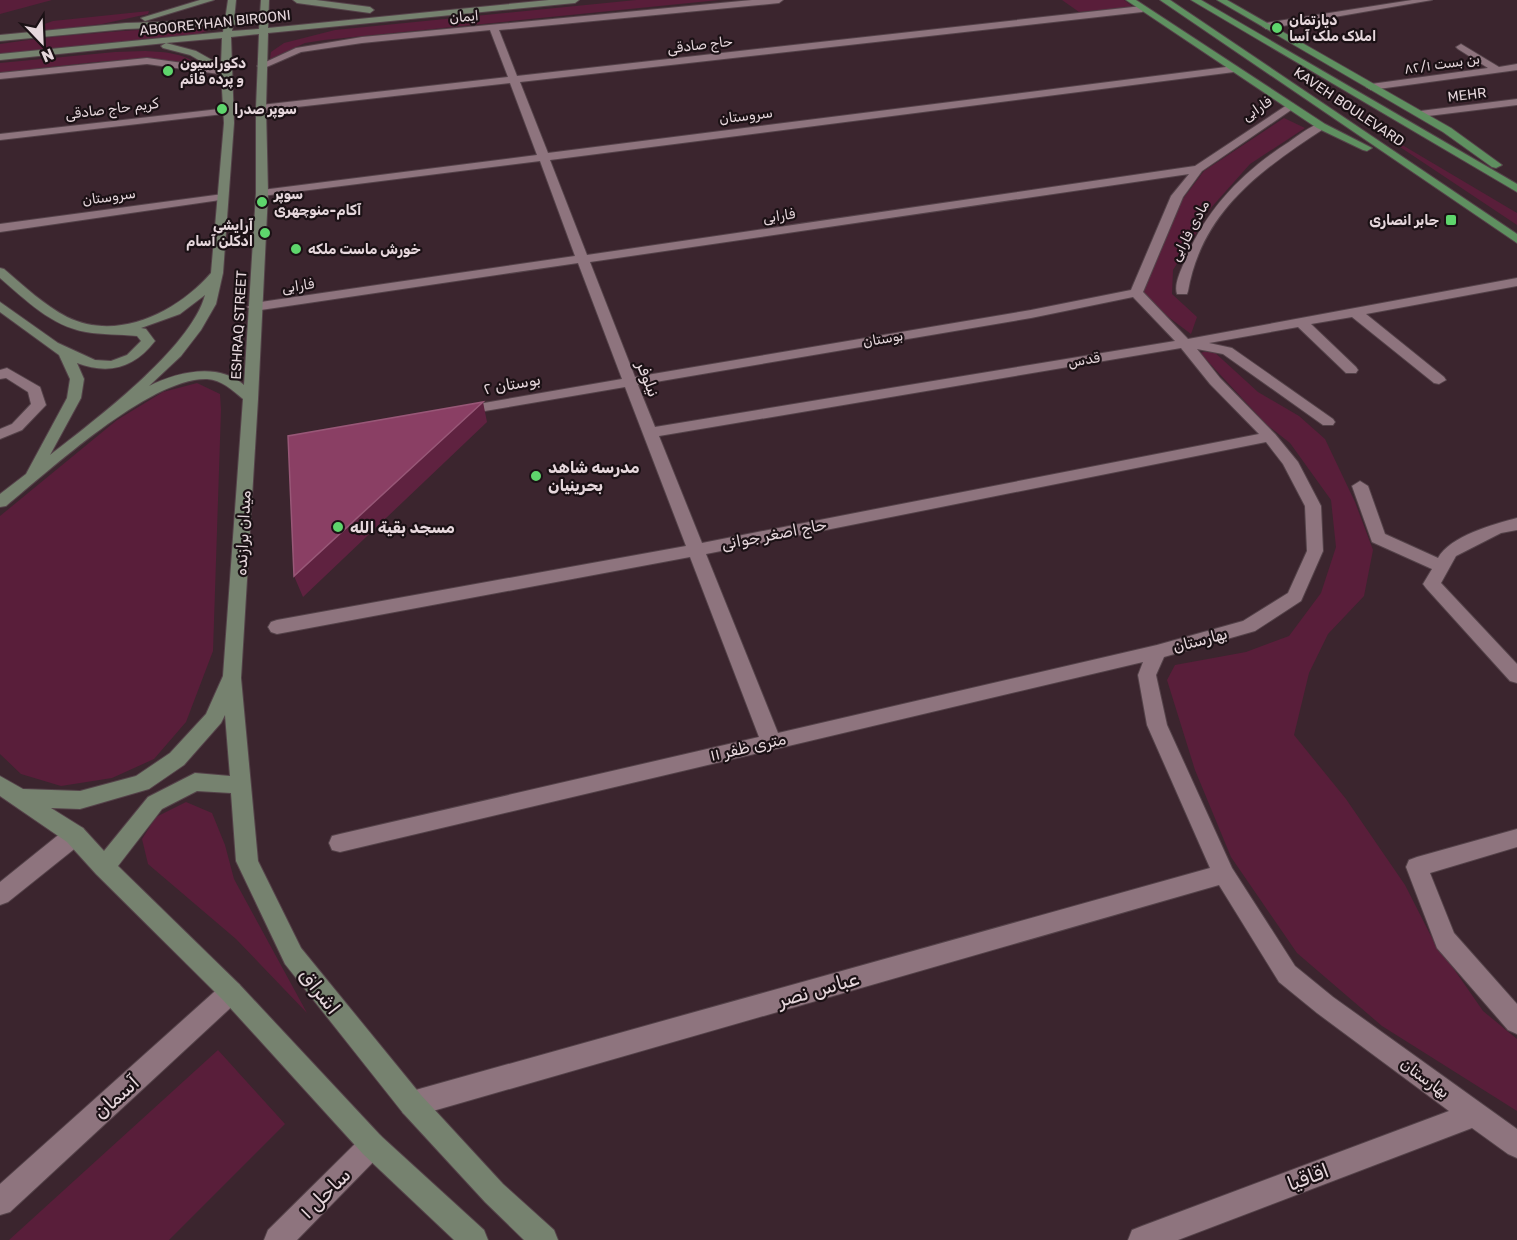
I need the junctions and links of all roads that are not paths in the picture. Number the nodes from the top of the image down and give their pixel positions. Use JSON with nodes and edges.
{"nodes":[{"id":1,"x":210,"y":0,"type":"edge"},
{"id":2,"x":232,"y":0,"type":"edge"},
{"id":3,"x":265,"y":0,"type":"edge"},
{"id":4,"x":297,"y":0,"type":"edge"},
{"id":5,"x":546,"y":0,"type":"edge"},
{"id":6,"x":575,"y":0,"type":"edge"},
{"id":7,"x":778,"y":0,"type":"edge"},
{"id":8,"x":1130,"y":0,"type":"edge"},
{"id":9,"x":1164,"y":0,"type":"edge"},
{"id":10,"x":1195,"y":0,"type":"edge"},
{"id":11,"x":1221,"y":0,"type":"edge"},
{"id":12,"x":1428,"y":0,"type":"edge"},
{"id":13,"x":381,"y":9,"type":"dead end"},
{"id":14,"x":1142,"y":9,"type":"junction"},
{"id":15,"x":370,"y":10,"type":"junction"},
{"id":16,"x":323,"y":14,"type":"dead end"},
{"id":17,"x":421,"y":15,"type":"junction"},
{"id":18,"x":275,"y":19,"type":"dead end"},
{"id":19,"x":264,"y":20,"type":"junction"},
{"id":20,"x":344,"y":24,"type":"junction"},
{"id":21,"x":1266,"y":26,"type":"junction"},
{"id":22,"x":494,"y":28,"type":"junction"},
{"id":23,"x":99,"y":29,"type":"junction"},
{"id":24,"x":228,"y":29,"type":"junction"},
{"id":25,"x":264,"y":32,"type":"junction"},
{"id":26,"x":0,"y":38,"type":"edge"},
{"id":27,"x":143,"y":44,"type":"junction"},
{"id":28,"x":1461,"y":47,"type":"dead end"},
{"id":29,"x":263,"y":51,"type":"junction"},
{"id":30,"x":0,"y":57,"type":"edge"},
{"id":31,"x":262,"y":66,"type":"junction"},
{"id":32,"x":1517,"y":67,"type":"edge"},
{"id":33,"x":1234,"y":69,"type":"junction"},
{"id":34,"x":1498,"y":70,"type":"junction"},
{"id":35,"x":226,"y":72,"type":"junction"},
{"id":36,"x":0,"y":76,"type":"edge"},
{"id":37,"x":515,"y":80,"type":"junction"},
{"id":38,"x":1371,"y":87,"type":"junction"},
{"id":39,"x":1517,"y":102,"type":"edge"},
{"id":40,"x":1290,"y":106,"type":"junction"},
{"id":41,"x":261,"y":108,"type":"junction"},
{"id":42,"x":228,"y":111,"type":"junction"},
{"id":43,"x":1420,"y":114,"type":"junction"},
{"id":44,"x":1321,"y":126,"type":"junction"},
{"id":45,"x":0,"y":137,"type":"edge"},
{"id":46,"x":544,"y":157,"type":"junction"},
{"id":47,"x":1198,"y":169,"type":"junction"},
{"id":48,"x":1422,"y":175,"type":"junction"},
{"id":49,"x":1517,"y":181,"type":"edge"},
{"id":50,"x":1517,"y":189,"type":"edge"},
{"id":51,"x":262,"y":193,"type":"junction"},
{"id":52,"x":223,"y":197,"type":"junction"},
{"id":53,"x":0,"y":228,"type":"edge"},
{"id":54,"x":1517,"y":239,"type":"edge"},
{"id":55,"x":583,"y":260,"type":"junction"},
{"id":56,"x":217,"y":273,"type":"junction"},
{"id":57,"x":2,"y":275,"type":"edge"},
{"id":58,"x":1517,"y":282,"type":"edge"},
{"id":59,"x":1182,"y":291,"type":"dead end"},
{"id":60,"x":1136,"y":293,"type":"junction"},
{"id":61,"x":0,"y":306,"type":"edge"},
{"id":62,"x":254,"y":308,"type":"junction"},
{"id":63,"x":1355,"y":312,"type":"junction"},
{"id":64,"x":1301,"y":322,"type":"junction"},
{"id":65,"x":117,"y":328,"type":"junction"},
{"id":66,"x":1184,"y":343,"type":"junction"},
{"id":67,"x":66,"y":355,"type":"junction"},
{"id":68,"x":1351,"y":370,"type":"dead end"},
{"id":69,"x":3,"y":373,"type":"edge"},
{"id":70,"x":1439,"y":380,"type":"dead end"},
{"id":71,"x":630,"y":382,"type":"junction"},
{"id":72,"x":251,"y":399,"type":"junction"},
{"id":73,"x":445,"y":414,"type":"edge"},
{"id":74,"x":110,"y":415,"type":"junction"},
{"id":75,"x":1328,"y":422,"type":"dead end"},
{"id":76,"x":650,"y":433,"type":"junction"},
{"id":77,"x":0,"y":434,"type":"edge"},
{"id":78,"x":1270,"y":437,"type":"junction"},
{"id":79,"x":27,"y":481,"type":"junction"},
{"id":80,"x":1360,"y":486,"type":"dead end"},
{"id":81,"x":0,"y":502,"type":"edge"},
{"id":82,"x":1517,"y":524,"type":"edge"},
{"id":83,"x":695,"y":550,"type":"junction"},
{"id":84,"x":1442,"y":566,"type":"junction"},
{"id":85,"x":277,"y":627,"type":"dead end"},
{"id":86,"x":1157,"y":651,"type":"junction"},
{"id":87,"x":232,"y":676,"type":"junction"},
{"id":88,"x":1517,"y":676,"type":"edge"},
{"id":89,"x":771,"y":741,"type":"junction"},
{"id":90,"x":0,"y":785,"type":"edge"},
{"id":91,"x":241,"y":785,"type":"junction"},
{"id":92,"x":22,"y":798,"type":"junction"},
{"id":93,"x":75,"y":835,"type":"junction"},
{"id":94,"x":1517,"y":838,"type":"edge"},
{"id":95,"x":340,"y":843,"type":"dead end"},
{"id":96,"x":104,"y":867,"type":"junction"},
{"id":97,"x":1224,"y":874,"type":"junction"},
{"id":98,"x":0,"y":895,"type":"edge"},
{"id":99,"x":231,"y":992,"type":"junction"},
{"id":100,"x":1517,"y":1022,"type":"edge"},
{"id":101,"x":412,"y":1104,"type":"junction"},
{"id":102,"x":1474,"y":1114,"type":"junction"},
{"id":103,"x":372,"y":1145,"type":"junction"},
{"id":104,"x":1517,"y":1145,"type":"edge"},
{"id":105,"x":0,"y":1202,"type":"edge"},
{"id":106,"x":278,"y":1240,"type":"edge"},
{"id":107,"x":474,"y":1240,"type":"edge"},
{"id":108,"x":544,"y":1240,"type":"edge"},
{"id":109,"x":1142,"y":1240,"type":"edge"}],
"edges":[{"from":1,"to":23,"type":"main road"},
{"from":2,"to":24,"type":"main road","name":"ESHRAQ STREET"},
{"from":3,"to":19,"type":"main road","name":"ESHRAQ STREET"},
{"from":4,"to":15,"type":"main road"},
{"from":5,"to":17,"type":"main road"},
{"from":6,"to":17,"type":"main road","name":"ABOOREYHAN BIROONI"},
{"from":7,"to":22,"type":"street","name":"ایمان"},
{"from":8,"to":14,"type":"main road"},
{"from":9,"to":48,"type":"main road","name":"KAVEH BOULEVARD"},
{"from":10,"to":50,"type":"main road","name":"KAVEH BOULEVARD"},
{"from":11,"to":21,"type":"main road"},
{"from":12,"to":21,"type":"street"},
{"from":13,"to":15,"type":"main road"},
{"from":14,"to":33,"type":"main road"},
{"from":14,"to":37,"type":"street","name":"حاج صادقی"},
{"from":15,"to":16,"type":"main road"},
{"from":17,"to":20,"type":"main road","name":"ABOOREYHAN BIROONI"},
{"from":18,"to":19,"type":"main road","name":"ABOOREYHAN BIROONI"},
{"from":19,"to":24,"type":"main road","name":"ABOOREYHAN BIROONI"},
{"from":19,"to":25,"type":"main road","name":"ESHRAQ STREET"},
{"from":20,"to":25,"type":"main road","name":"ABOOREYHAN BIROONI"},
{"from":20,"to":29,"type":"main road"},
{"from":21,"to":38,"type":"main road"},
{"from":22,"to":31,"type":"street","name":"ایمان"},
{"from":22,"to":37,"type":"street","name":"نیلوفر"},
{"from":23,"to":24,"type":"main road","name":"ABOOREYHAN BIROONI"},
{"from":23,"to":26,"type":"main road","name":"ABOOREYHAN BIROONI"},
{"from":24,"to":25,"type":"main road","name":"ABOOREYHAN BIROONI"},
{"from":24,"to":27,"type":"main road","name":"ABOOREYHAN BIROONI"},
{"from":24,"to":35,"type":"main road","name":"ESHRAQ STREET"},
{"from":25,"to":29,"type":"main road","name":"ESHRAQ STREET"},
{"from":27,"to":30,"type":"main road","name":"ABOOREYHAN BIROONI"},
{"from":27,"to":35,"type":"main road"},
{"from":28,"to":34,"type":"street"},
{"from":29,"to":31,"type":"main road","name":"ESHRAQ STREET"},
{"from":31,"to":41,"type":"main road","name":"ESHRAQ STREET"},
{"from":32,"to":34,"type":"street","name":"بن بست ۸۲/۱"},
{"from":33,"to":40,"type":"main road"},
{"from":33,"to":46,"type":"street","name":"سروستان"},
{"from":34,"to":38,"type":"street","name":"بن بست ۸۲/۱"},
{"from":35,"to":36,"type":"street"},
{"from":35,"to":42,"type":"main road","name":"ESHRAQ STREET"},
{"from":37,"to":41,"type":"street","name":"حاج صادقی"},
{"from":37,"to":46,"type":"street","name":"نیلوفر"},
{"from":38,"to":43,"type":"main road"},
{"from":39,"to":43,"type":"street","name":"MEHR"},
{"from":40,"to":44,"type":"main road"},
{"from":40,"to":47,"type":"street","name":"فارابی"},
{"from":41,"to":51,"type":"main road","name":"ESHRAQ STREET"},
{"from":42,"to":45,"type":"street","name":"کریم حاج صادقی"},
{"from":42,"to":52,"type":"main road","name":"ESHRAQ STREET"},
{"from":43,"to":49,"type":"main road"},
{"from":44,"to":48,"type":"main road"},
{"from":44,"to":59,"type":"street","name":"مادی فارابی"},
{"from":46,"to":51,"type":"street","name":"سروستان"},
{"from":46,"to":55,"type":"street","name":"نیلوفر"},
{"from":47,"to":55,"type":"street","name":"فارابی"},
{"from":47,"to":60,"type":"street"},
{"from":48,"to":54,"type":"main road","name":"KAVEH BOULEVARD"},
{"from":51,"to":62,"type":"main road","name":"ESHRAQ STREET"},
{"from":52,"to":53,"type":"street","name":"سروستان"},
{"from":52,"to":56,"type":"main road","name":"ESHRAQ STREET"},
{"from":55,"to":62,"type":"street","name":"فارابی"},
{"from":55,"to":71,"type":"street","name":"نیلوفر"},
{"from":56,"to":65,"type":"main road"},
{"from":56,"to":74,"type":"main road","name":"ESHRAQ STREET"},
{"from":57,"to":65,"type":"main road"},
{"from":58,"to":63,"type":"street","name":"قدس"},
{"from":60,"to":66,"type":"street","name":"بهارستان"},
{"from":60,"to":71,"type":"street","name":"بوستان"},
{"from":61,"to":67,"type":"main road"},
{"from":62,"to":72,"type":"main road","name":"ESHRAQ STREET"},
{"from":63,"to":64,"type":"street","name":"قدس"},
{"from":63,"to":70,"type":"street"},
{"from":64,"to":66,"type":"street","name":"قدس"},
{"from":64,"to":68,"type":"street"},
{"from":65,"to":67,"type":"main road"},
{"from":66,"to":75,"type":"street"},
{"from":66,"to":76,"type":"street","name":"قدس"},
{"from":66,"to":78,"type":"street","name":"بهارستان"},
{"from":67,"to":79,"type":"main road"},
{"from":69,"to":77,"type":"street"},
{"from":71,"to":73,"type":"street","name":"بوستان ۲"},
{"from":71,"to":76,"type":"street","name":"نیلوفر"},
{"from":72,"to":74,"type":"main road"},
{"from":72,"to":87,"type":"main road","name":"میدان برازنده"},
{"from":74,"to":79,"type":"main road"},
{"from":76,"to":83,"type":"street","name":"نیلوفر"},
{"from":78,"to":83,"type":"street","name":"حاج اصغر جوانی"},
{"from":78,"to":86,"type":"street","name":"بهارستان"},
{"from":79,"to":81,"type":"main road"},
{"from":80,"to":84,"type":"street"},
{"from":82,"to":84,"type":"street"},
{"from":83,"to":85,"type":"street","name":"حاج اصغر جوانی"},
{"from":83,"to":89,"type":"street","name":"نیلوفر"},
{"from":84,"to":88,"type":"street"},
{"from":86,"to":89,"type":"street","name":"۱۱ متری ظفر"},
{"from":86,"to":97,"type":"street","name":"بهارستان"},
{"from":87,"to":91,"type":"main road","name":"اشراق"},
{"from":87,"to":92,"type":"main road","name":"میدان برازنده"},
{"from":89,"to":95,"type":"street","name":"۱۱ متری ظفر"},
{"from":90,"to":92,"type":"main road","name":"میدان برازنده"},
{"from":91,"to":96,"type":"main road"},
{"from":91,"to":101,"type":"main road","name":"اشراق"},
{"from":92,"to":93,"type":"main road"},
{"from":93,"to":96,"type":"main road"},
{"from":93,"to":98,"type":"street"},
{"from":94,"to":100,"type":"street"},
{"from":96,"to":99,"type":"main road"},
{"from":97,"to":101,"type":"street","name":"عباس نصر"},
{"from":97,"to":102,"type":"street","name":"بهارستان"},
{"from":99,"to":103,"type":"main road"},
{"from":99,"to":105,"type":"street","name":"آسمان"},
{"from":101,"to":108,"type":"main road","name":"اشراق"},
{"from":102,"to":104,"type":"street","name":"بهارستان"},
{"from":102,"to":109,"type":"street","name":"اقاقیا"},
{"from":103,"to":106,"type":"street","name":"ساحل ۱"},
{"from":103,"to":107,"type":"main road"}]}
